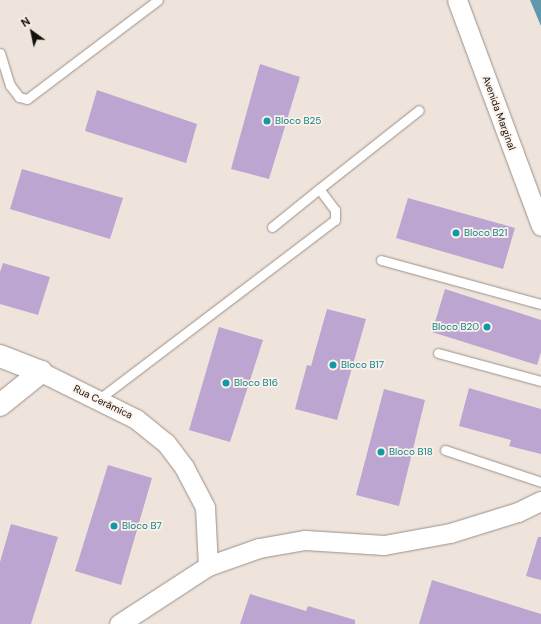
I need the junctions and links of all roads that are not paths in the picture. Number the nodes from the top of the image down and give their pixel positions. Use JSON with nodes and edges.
{"nodes":[{"id":1,"x":158,"y":0,"type":"edge"},
{"id":2,"x":457,"y":0,"type":"edge"},
{"id":3,"x":0,"y":53,"type":"edge"},
{"id":4,"x":419,"y":110,"type":"dead end"},
{"id":5,"x":319,"y":189,"type":"junction"},
{"id":6,"x":272,"y":226,"type":"dead end"},
{"id":7,"x":541,"y":226,"type":"edge"},
{"id":8,"x":381,"y":260,"type":"dead end"},
{"id":9,"x":541,"y":304,"type":"edge"},
{"id":10,"x":438,"y":353,"type":"dead end"},
{"id":11,"x":0,"y":356,"type":"edge"},
{"id":12,"x":41,"y":372,"type":"junction"},
{"id":13,"x":541,"y":381,"type":"edge"},
{"id":14,"x":99,"y":400,"type":"junction"},
{"id":15,"x":0,"y":405,"type":"edge"},
{"id":16,"x":445,"y":450,"type":"dead end"},
{"id":17,"x":541,"y":482,"type":"edge"},
{"id":18,"x":541,"y":501,"type":"edge"},
{"id":19,"x":208,"y":566,"type":"junction"},
{"id":20,"x":119,"y":624,"type":"edge"}],
"edges":[{"from":1,"to":3,"type":"lane"},
{"from":2,"to":7,"type":"street","name":"Avenida Marginal"},
{"from":4,"to":5,"type":"lane"},
{"from":5,"to":6,"type":"lane"},
{"from":5,"to":14,"type":"lane"},
{"from":8,"to":9,"type":"lane"},
{"from":10,"to":13,"type":"lane"},
{"from":11,"to":12,"type":"street","name":"Rua Cerâmica"},
{"from":12,"to":14,"type":"street","name":"Rua Cerâmica"},
{"from":12,"to":15,"type":"street"},
{"from":14,"to":19,"type":"street","name":"Rua Cerâmica"},
{"from":16,"to":17,"type":"lane"},
{"from":18,"to":19,"type":"street"},
{"from":19,"to":20,"type":"street"}]}
